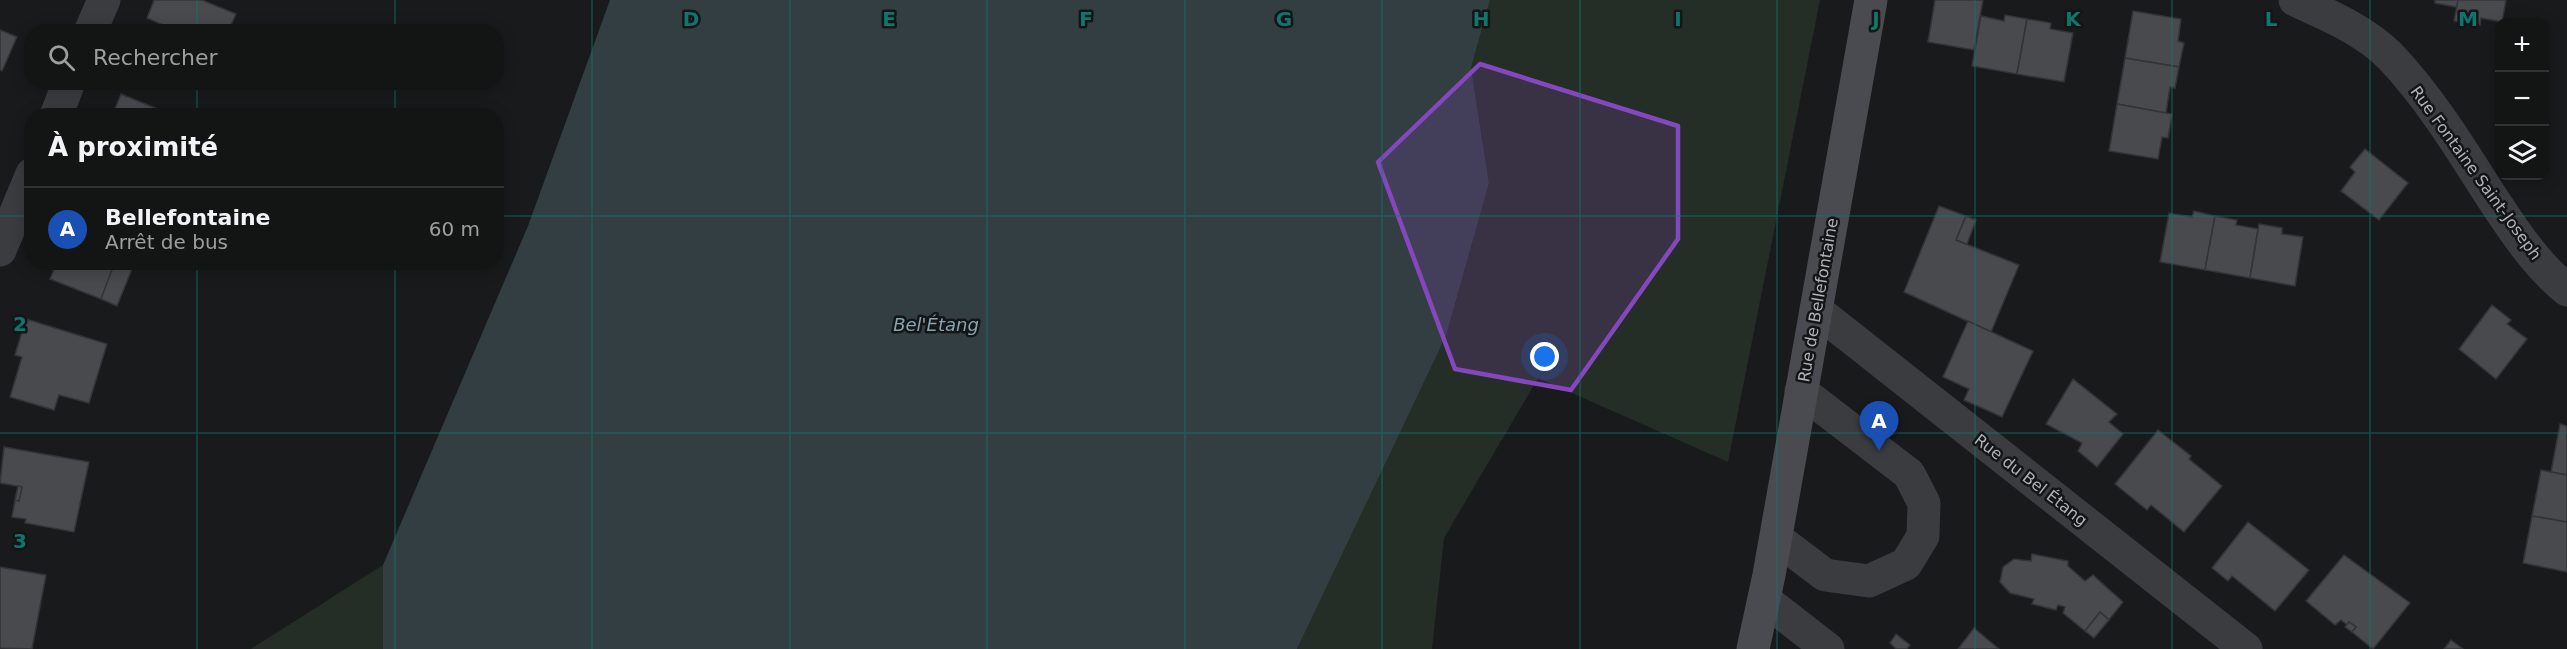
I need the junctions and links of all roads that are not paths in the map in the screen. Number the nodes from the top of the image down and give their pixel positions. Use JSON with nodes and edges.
{"nodes":[{"id":1,"x":104,"y":0,"type":"edge"},
{"id":2,"x":1871,"y":0,"type":"edge"},
{"id":3,"x":2295,"y":0,"type":"edge"},
{"id":4,"x":94,"y":24,"type":"edge"},
{"id":5,"x":66,"y":90,"type":"edge"},
{"id":6,"x":59,"y":108,"type":"edge"},
{"id":7,"x":24,"y":193,"type":"edge"},
{"id":8,"x":0,"y":250,"type":"edge"},
{"id":9,"x":2567,"y":290,"type":"edge"},
{"id":10,"x":1816,"y":310,"type":"junction"},
{"id":11,"x":1801,"y":391,"type":"junction"},
{"id":12,"x":1776,"y":538,"type":"junction"},
{"id":13,"x":1765,"y":600,"type":"junction"},
{"id":14,"x":1754,"y":649,"type":"edge"},
{"id":15,"x":1828,"y":649,"type":"edge"},
{"id":16,"x":2246,"y":649,"type":"edge"}],
"edges":[{"from":1,"to":4,"type":"street"},
{"from":2,"to":10,"type":"street","name":"Rue de Bellefontaine"},
{"from":3,"to":9,"type":"street","name":"Rue Fontaine Saint-Joseph"},
{"from":5,"to":6,"type":"street"},
{"from":7,"to":8,"type":"street"},
{"from":10,"to":11,"type":"street","name":"Rue de Bellefontaine"},
{"from":10,"to":16,"type":"street","name":"Rue du Bel Étang"},
{"from":11,"to":12,"type":"street","name":"Rue de Bellefontaine"},
{"from":11,"to":12,"type":"street"},
{"from":12,"to":13,"type":"street","name":"Rue de Bellefontaine"},
{"from":13,"to":14,"type":"street","name":"Rue de Bellefontaine"},
{"from":13,"to":15,"type":"street"}]}
